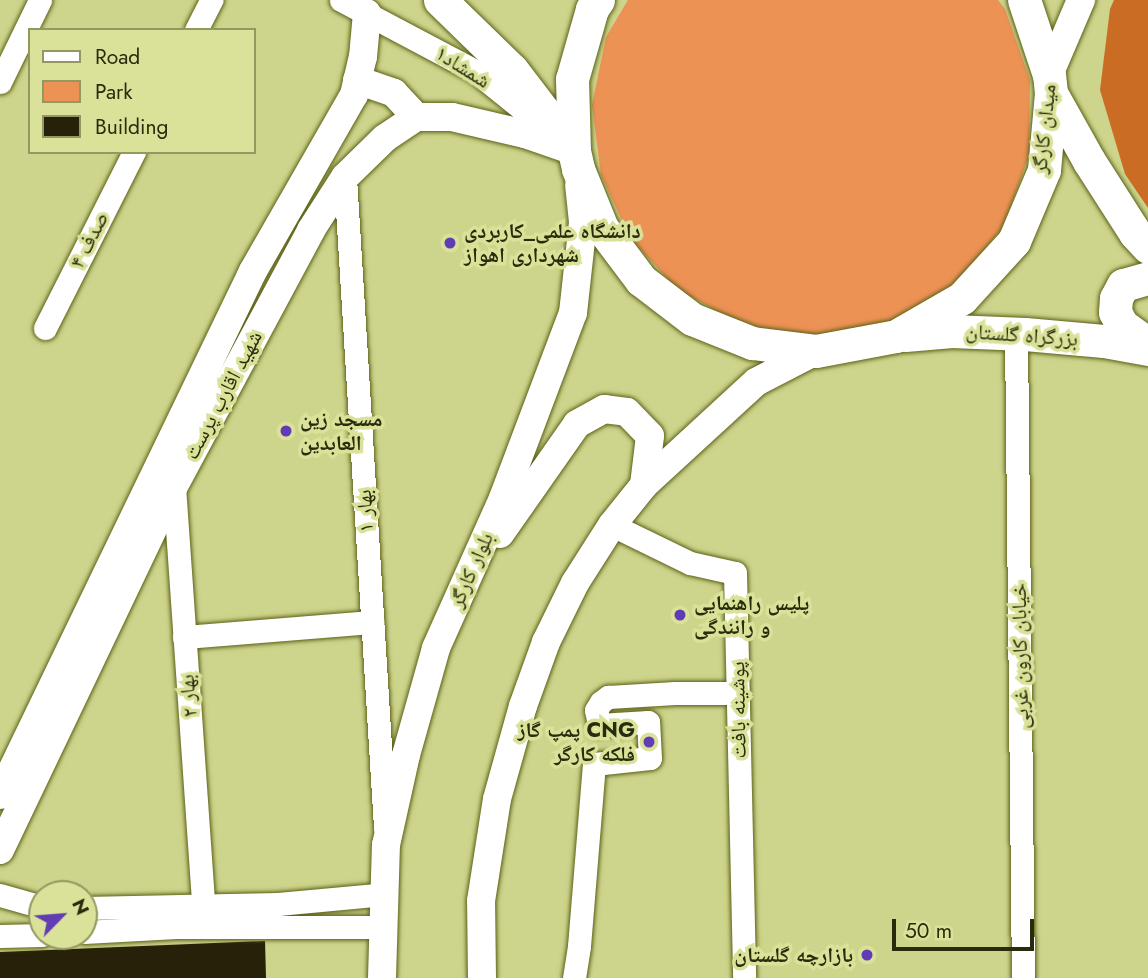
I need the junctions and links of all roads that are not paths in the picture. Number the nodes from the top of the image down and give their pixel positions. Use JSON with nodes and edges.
{"nodes":[{"id":1,"x":40,"y":0,"type":"edge"},
{"id":2,"x":211,"y":0,"type":"edge"},
{"id":3,"x":341,"y":0,"type":"edge"},
{"id":4,"x":440,"y":0,"type":"edge"},
{"id":5,"x":598,"y":0,"type":"edge"},
{"id":6,"x":1024,"y":0,"type":"edge"},
{"id":7,"x":1081,"y":0,"type":"edge"},
{"id":8,"x":367,"y":13,"type":"junction"},
{"id":9,"x":197,"y":28,"type":"edge"},
{"id":10,"x":357,"y":80,"type":"junction"},
{"id":11,"x":0,"y":82,"type":"edge"},
{"id":12,"x":1050,"y":84,"type":"junction"},
{"id":13,"x":416,"y":117,"type":"junction"},
{"id":14,"x":133,"y":154,"type":"edge"},
{"id":15,"x":576,"y":160,"type":"junction"},
{"id":16,"x":345,"y":177,"type":"junction"},
{"id":17,"x":1148,"y":247,"type":"edge"},
{"id":18,"x":1148,"y":278,"type":"edge"},
{"id":19,"x":45,"y":328,"type":"dead end"},
{"id":20,"x":1016,"y":334,"type":"junction"},
{"id":21,"x":896,"y":336,"type":"junction"},
{"id":22,"x":1148,"y":347,"type":"edge"},
{"id":23,"x":816,"y":351,"type":"junction"},
{"id":24,"x":644,"y":485,"type":"junction"},
{"id":25,"x":174,"y":486,"type":"junction"},
{"id":26,"x":612,"y":526,"type":"junction"},
{"id":27,"x":466,"y":583,"type":"junction"},
{"id":28,"x":372,"y":622,"type":"junction"},
{"id":29,"x":184,"y":637,"type":"junction"},
{"id":30,"x":738,"y":693,"type":"junction"},
{"id":31,"x":0,"y":795,"type":"edge"},
{"id":32,"x":386,"y":845,"type":"junction"},
{"id":33,"x":0,"y":850,"type":"edge"},
{"id":34,"x":384,"y":894,"type":"junction"},
{"id":35,"x":0,"y":895,"type":"edge"},
{"id":36,"x":28,"y":903,"type":"edge"},
{"id":37,"x":203,"y":905,"type":"junction"},
{"id":38,"x":98,"y":908,"type":"edge"},
{"id":39,"x":384,"y":927,"type":"junction"},
{"id":40,"x":98,"y":931,"type":"edge"},
{"id":41,"x":28,"y":935,"type":"edge"},
{"id":42,"x":0,"y":936,"type":"edge"},
{"id":43,"x":382,"y":978,"type":"edge"},
{"id":44,"x":482,"y":978,"type":"edge"},
{"id":45,"x":574,"y":978,"type":"edge"},
{"id":46,"x":744,"y":978,"type":"edge"},
{"id":47,"x":1023,"y":978,"type":"edge"}],
"edges":[{"from":1,"to":11,"type":"street"},
{"from":2,"to":9,"type":"street"},
{"from":3,"to":8,"type":"street","name":"شمشاد۱"},
{"from":4,"to":15,"type":"highway"},
{"from":5,"to":15,"type":"highway","name":"میدان کارگر"},
{"from":6,"to":12,"type":"highway","name":"میدان کارگر"},
{"from":7,"to":12,"type":"main road"},
{"from":8,"to":10,"type":"main road","name":"شهید اقارب پرست"},
{"from":8,"to":15,"type":"street","name":"شمشاد۱"},
{"from":10,"to":13,"type":"main road"},
{"from":10,"to":31,"type":"main road","name":"شهید اقارب پرست"},
{"from":12,"to":17,"type":"highway"},
{"from":12,"to":21,"type":"highway","name":"میدان کارگر"},
{"from":13,"to":15,"type":"main road"},
{"from":13,"to":16,"type":"main road","name":"شهید اقارب پرست"},
{"from":14,"to":19,"type":"street","name":"صدف ۴"},
{"from":15,"to":23,"type":"highway","name":"میدان کارگر"},
{"from":15,"to":27,"type":"main road","name":"بلوار کارگر"},
{"from":16,"to":25,"type":"main road","name":"شهید اقارب پرست"},
{"from":16,"to":28,"type":"street","name":"بهار ۱"},
{"from":18,"to":22,"type":"highway"},
{"from":20,"to":21,"type":"highway","name":"بزرگراه گلستان"},
{"from":20,"to":22,"type":"highway","name":"بزرگراه گلستان"},
{"from":20,"to":47,"type":"street","name":"خیابان کارون غربی"},
{"from":21,"to":23,"type":"highway","name":"میدان کارگر"},
{"from":23,"to":24,"type":"main road"},
{"from":24,"to":26,"type":"main road"},
{"from":24,"to":27,"type":"main road"},
{"from":25,"to":29,"type":"street","name":"بهار ۲"},
{"from":25,"to":33,"type":"main road","name":"شهید اقارب پرست"},
{"from":26,"to":30,"type":"street","name":"پوشینه بافت"},
{"from":26,"to":44,"type":"main road"},
{"from":27,"to":32,"type":"main road","name":"بلوار کارگر"},
{"from":28,"to":29,"type":"street"},
{"from":28,"to":32,"type":"street","name":"بهار ۱"},
{"from":29,"to":37,"type":"street","name":"بهار ۲"},
{"from":30,"to":45,"type":"street"},
{"from":30,"to":46,"type":"street","name":"پوشینه بافت"},
{"from":32,"to":34,"type":"main road","name":"بلوار کارگر"},
{"from":34,"to":37,"type":"street"},
{"from":34,"to":39,"type":"main road","name":"بلوار کارگر"},
{"from":35,"to":36,"type":"street"},
{"from":37,"to":38,"type":"street"},
{"from":39,"to":40,"type":"street"},
{"from":39,"to":43,"type":"main road","name":"بلوار کارگر"},
{"from":41,"to":42,"type":"street"}]}
